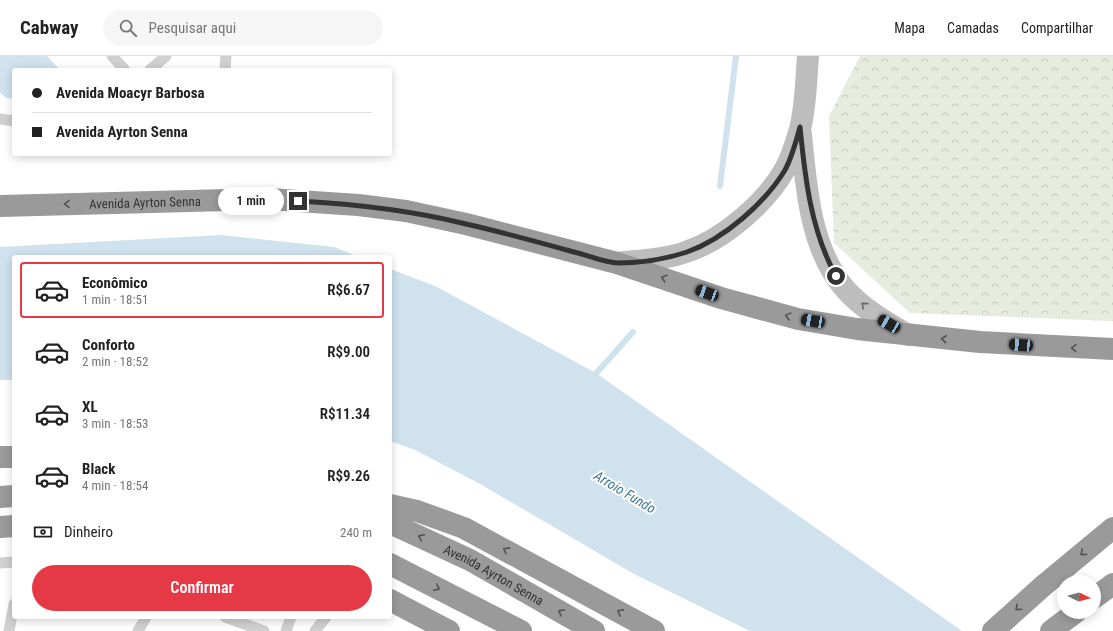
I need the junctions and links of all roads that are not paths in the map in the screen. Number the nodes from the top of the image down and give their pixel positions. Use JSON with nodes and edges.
{"nodes":[{"id":1,"x":112,"y":56,"type":"edge"},
{"id":2,"x":166,"y":56,"type":"edge"},
{"id":3,"x":226,"y":56,"type":"edge"},
{"id":4,"x":808,"y":56,"type":"edge"},
{"id":5,"x":123,"y":68,"type":"edge"},
{"id":6,"x":152,"y":68,"type":"edge"},
{"id":7,"x":225,"y":68,"type":"edge"},
{"id":8,"x":0,"y":119,"type":"edge"},
{"id":9,"x":12,"y":121,"type":"edge"},
{"id":10,"x":800,"y":127,"type":"junction"},
{"id":11,"x":0,"y":206,"type":"edge"},
{"id":12,"x":617,"y":263,"type":"junction"},
{"id":13,"x":908,"y":335,"type":"junction"},
{"id":14,"x":1113,"y":349,"type":"edge"},
{"id":15,"x":0,"y":457,"type":"edge"},
{"id":16,"x":12,"y":457,"type":"edge"},
{"id":17,"x":0,"y":496,"type":"edge"},
{"id":18,"x":12,"y":496,"type":"edge"},
{"id":19,"x":392,"y":505,"type":"edge"},
{"id":20,"x":392,"y":524,"type":"edge"},
{"id":21,"x":12,"y":526,"type":"edge"},
{"id":22,"x":0,"y":527,"type":"edge"},
{"id":23,"x":1113,"y":528,"type":"edge"},
{"id":24,"x":12,"y":562,"type":"edge"},
{"id":25,"x":0,"y":563,"type":"edge"},
{"id":26,"x":392,"y":565,"type":"edge"},
{"id":27,"x":392,"y":601,"type":"edge"},
{"id":28,"x":12,"y":615,"type":"edge"},
{"id":29,"x":145,"y":619,"type":"edge"},
{"id":30,"x":231,"y":619,"type":"edge"},
{"id":31,"x":291,"y":619,"type":"edge"},
{"id":32,"x":324,"y":619,"type":"edge"},
{"id":33,"x":1067,"y":619,"type":"edge"},
{"id":34,"x":9,"y":631,"type":"edge"},
{"id":35,"x":138,"y":631,"type":"edge"},
{"id":36,"x":264,"y":631,"type":"edge"},
{"id":37,"x":286,"y":631,"type":"edge"},
{"id":38,"x":315,"y":631,"type":"edge"},
{"id":39,"x":449,"y":631,"type":"edge"},
{"id":40,"x":521,"y":631,"type":"edge"},
{"id":41,"x":594,"y":631,"type":"edge"},
{"id":42,"x":654,"y":631,"type":"edge"},
{"id":43,"x":993,"y":631,"type":"edge"},
{"id":44,"x":1051,"y":631,"type":"edge"}],
"edges":[{"from":1,"to":5,"type":"lane"},
{"from":2,"to":6,"type":"lane"},
{"from":3,"to":7,"type":"lane"},
{"from":4,"to":10,"type":"street"},
{"from":8,"to":9,"type":"lane"},
{"from":10,"to":12,"type":"street"},
{"from":13,"to":10,"type":"street","one_way":true},
{"from":12,"to":11,"type":"highway","name":"Avenida Ayrton Senna","one_way":true},
{"from":13,"to":12,"type":"highway","name":"Avenida Ayrton Senna","one_way":true},
{"from":14,"to":13,"type":"highway","name":"Avenida Ayrton Senna","one_way":true},
{"from":15,"to":16,"type":"highway"},
{"from":17,"to":18,"type":"highway"},
{"from":42,"to":19,"type":"highway","one_way":true},
{"from":41,"to":20,"type":"highway","name":"Avenida Ayrton Senna","one_way":true},
{"from":21,"to":22,"type":"highway"},
{"from":23,"to":43,"type":"highway","one_way":true},
{"from":24,"to":25,"type":"lane"},
{"from":26,"to":40,"type":"highway","one_way":true},
{"from":27,"to":39,"type":"highway"},
{"from":28,"to":34,"type":"lane"},
{"from":29,"to":35,"type":"lane"},
{"from":30,"to":36,"type":"lane"},
{"from":31,"to":37,"type":"lane"},
{"from":32,"to":38,"type":"lane"},
{"from":33,"to":44,"type":"highway"}]}
